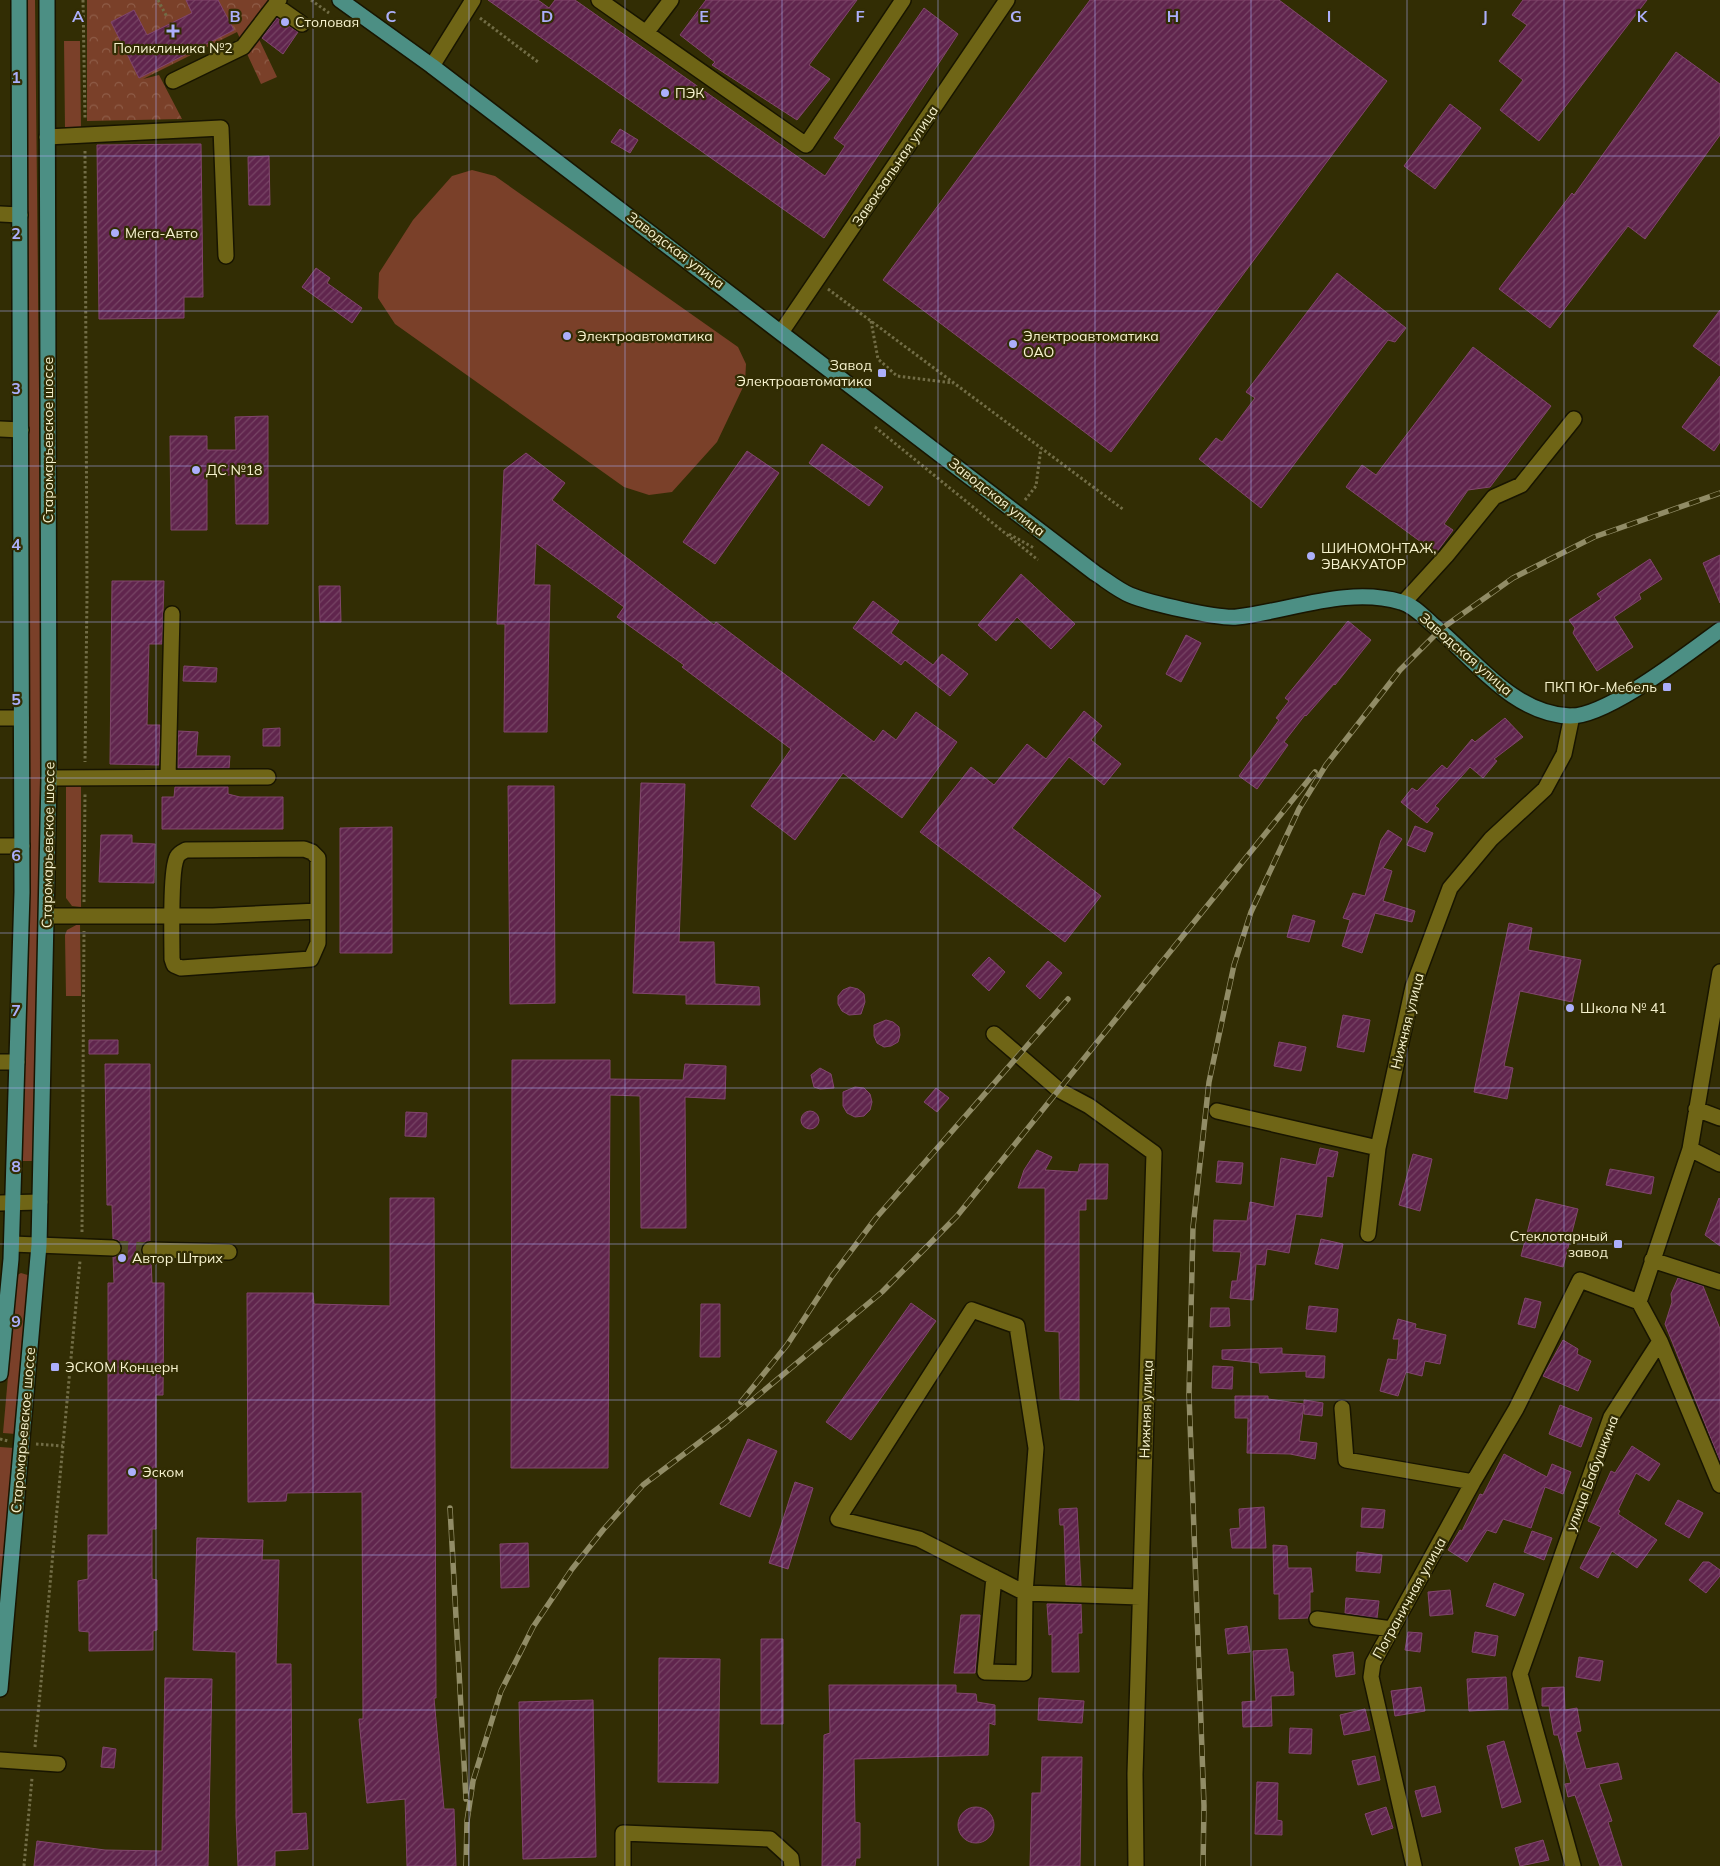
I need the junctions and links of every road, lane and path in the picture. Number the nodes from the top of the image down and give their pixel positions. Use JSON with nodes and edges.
{"nodes":[{"id":1,"x":19,"y":0,"type":"edge"},
{"id":2,"x":47,"y":0,"type":"edge"},
{"id":3,"x":158,"y":0,"type":"edge"},
{"id":4,"x":340,"y":0,"type":"edge"},
{"id":5,"x":599,"y":0,"type":"edge"},
{"id":6,"x":671,"y":0,"type":"edge"},
{"id":7,"x":903,"y":0,"type":"edge"},
{"id":8,"x":1007,"y":0,"type":"edge"},
{"id":9,"x":277,"y":2,"type":"edge"},
{"id":10,"x":470,"y":4,"type":"edge"},
{"id":11,"x":167,"y":17,"type":"dead end"},
{"id":12,"x":302,"y":24,"type":"dead end"},
{"id":13,"x":646,"y":33,"type":"junction"},
{"id":14,"x":538,"y":62,"type":"dead end"},
{"id":15,"x":432,"y":66,"type":"junction"},
{"id":16,"x":174,"y":81,"type":"dead end"},
{"id":17,"x":47,"y":137,"type":"junction"},
{"id":18,"x":0,"y":214,"type":"edge"},
{"id":19,"x":20,"y":215,"type":"junction"},
{"id":20,"x":226,"y":256,"type":"dead end"},
{"id":21,"x":818,"y":281,"type":"junction"},
{"id":22,"x":870,"y":320,"type":"junction"},
{"id":23,"x":782,"y":331,"type":"junction"},
{"id":24,"x":954,"y":383,"type":"junction"},
{"id":25,"x":1574,"y":419,"type":"dead end"},
{"id":26,"x":0,"y":430,"type":"edge"},
{"id":27,"x":21,"y":430,"type":"junction"},
{"id":28,"x":1124,"y":510,"type":"dead end"},
{"id":29,"x":1404,"y":602,"type":"junction"},
{"id":30,"x":172,"y":614,"type":"dead end"},
{"id":31,"x":1720,"y":630,"type":"edge"},
{"id":32,"x":1572,"y":716,"type":"junction"},
{"id":33,"x":0,"y":718,"type":"edge"},
{"id":34,"x":21,"y":718,"type":"junction"},
{"id":35,"x":268,"y":777,"type":"dead end"},
{"id":36,"x":49,"y":778,"type":"junction"},
{"id":37,"x":168,"y":778,"type":"junction"},
{"id":38,"x":0,"y":846,"type":"edge"},
{"id":39,"x":22,"y":846,"type":"junction"},
{"id":40,"x":318,"y":911,"type":"junction"},
{"id":41,"x":47,"y":916,"type":"junction"},
{"id":42,"x":172,"y":916,"type":"junction"},
{"id":43,"x":1720,"y":972,"type":"edge"},
{"id":44,"x":1716,"y":1015,"type":"edge"},
{"id":45,"x":994,"y":1034,"type":"dead end"},
{"id":46,"x":0,"y":1062,"type":"edge"},
{"id":47,"x":17,"y":1062,"type":"junction"},
{"id":48,"x":1696,"y":1110,"type":"junction"},
{"id":49,"x":1217,"y":1111,"type":"dead end"},
{"id":50,"x":1720,"y":1118,"type":"edge"},
{"id":51,"x":1378,"y":1148,"type":"junction"},
{"id":52,"x":1690,"y":1149,"type":"junction"},
{"id":53,"x":1720,"y":1164,"type":"edge"},
{"id":54,"x":40,"y":1202,"type":"junction"},
{"id":55,"x":6,"y":1203,"type":"edge"},
{"id":56,"x":1368,"y":1234,"type":"dead end"},
{"id":57,"x":12,"y":1244,"type":"junction"},
{"id":58,"x":39,"y":1245,"type":"junction"},
{"id":59,"x":113,"y":1248,"type":"tunnel mouth"},
{"id":60,"x":150,"y":1250,"type":"tunnel mouth"},
{"id":61,"x":229,"y":1252,"type":"dead end"},
{"id":62,"x":6,"y":1259,"type":"edge"},
{"id":63,"x":1652,"y":1260,"type":"junction"},
{"id":64,"x":1720,"y":1282,"type":"edge"},
{"id":65,"x":1639,"y":1302,"type":"junction"},
{"id":66,"x":2,"y":1322,"type":"edge"},
{"id":67,"x":1660,"y":1341,"type":"junction"},
{"id":68,"x":0,"y":1374,"type":"edge"},
{"id":69,"x":1342,"y":1408,"type":"dead end"},
{"id":70,"x":1473,"y":1482,"type":"junction"},
{"id":71,"x":1720,"y":1485,"type":"edge"},
{"id":72,"x":994,"y":1577,"type":"junction"},
{"id":73,"x":1025,"y":1593,"type":"junction"},
{"id":74,"x":1140,"y":1596,"type":"junction"},
{"id":75,"x":1317,"y":1619,"type":"dead end"},
{"id":76,"x":1392,"y":1629,"type":"junction"},
{"id":77,"x":0,"y":1689,"type":"edge"},
{"id":78,"x":0,"y":1760,"type":"edge"},
{"id":79,"x":58,"y":1764,"type":"dead end"},
{"id":80,"x":623,"y":1866,"type":"edge"},
{"id":81,"x":792,"y":1866,"type":"edge"},
{"id":82,"x":1136,"y":1866,"type":"edge"},
{"id":83,"x":1414,"y":1866,"type":"edge"},
{"id":84,"x":1573,"y":1866,"type":"edge"}],
"edges":[{"from":1,"to":19,"type":"main road","name":"Старомарьевское шоссе"},
{"from":2,"to":17,"type":"main road","name":"Старомарьевское шоссе"},
{"from":3,"to":11,"type":"path"},
{"from":4,"to":15,"type":"main road","name":"Заводская улица"},
{"from":5,"to":13,"type":"street"},
{"from":6,"to":13,"type":"street"},
{"from":7,"to":13,"type":"street"},
{"from":8,"to":21,"type":"street","name":"Завокзальная улица"},
{"from":9,"to":12,"type":"street"},
{"from":9,"to":16,"type":"street"},
{"from":10,"to":14,"type":"path"},
{"from":10,"to":15,"type":"street"},
{"from":15,"to":23,"type":"main road","name":"Заводская улица"},
{"from":17,"to":20,"type":"street"},
{"from":17,"to":36,"type":"main road","name":"Старомарьевское шоссе"},
{"from":18,"to":19,"type":"street"},
{"from":19,"to":27,"type":"main road","name":"Старомарьевское шоссе"},
{"from":21,"to":22,"type":"path"},
{"from":21,"to":23,"type":"street","name":"Завокзальная улица"},
{"from":22,"to":24,"type":"path"},
{"from":22,"to":24,"type":"path"},
{"from":23,"to":29,"type":"main road","name":"Заводская улица"},
{"from":24,"to":28,"type":"path"},
{"from":25,"to":29,"type":"street"},
{"from":26,"to":27,"type":"street"},
{"from":27,"to":34,"type":"main road","name":"Старомарьевское шоссе"},
{"from":29,"to":32,"type":"main road","name":"Заводская улица"},
{"from":30,"to":37,"type":"street"},
{"from":31,"to":32,"type":"main road"},
{"from":32,"to":51,"type":"street","name":"Нижняя улица"},
{"from":33,"to":34,"type":"street"},
{"from":34,"to":39,"type":"main road","name":"Старомарьевское шоссе"},
{"from":35,"to":37,"type":"street"},
{"from":36,"to":37,"type":"street"},
{"from":36,"to":41,"type":"main road","name":"Старомарьевское шоссе"},
{"from":38,"to":39,"type":"street"},
{"from":39,"to":47,"type":"main road","name":"Старомарьевское шоссе"},
{"from":40,"to":42,"type":"street"},
{"from":40,"to":42,"type":"street"},
{"from":40,"to":42,"type":"street"},
{"from":41,"to":42,"type":"street"},
{"from":41,"to":54,"type":"main road","name":"Старомарьевское шоссе"},
{"from":43,"to":44,"type":"street"},
{"from":44,"to":48,"type":"street"},
{"from":45,"to":74,"type":"street","name":"Нижняя улица"},
{"from":46,"to":47,"type":"street"},
{"from":47,"to":55,"type":"main road","name":"Старомарьевское шоссе"},
{"from":48,"to":50,"type":"street"},
{"from":48,"to":52,"type":"street"},
{"from":49,"to":51,"type":"street"},
{"from":51,"to":56,"type":"street","name":"Нижняя улица"},
{"from":52,"to":53,"type":"street"},
{"from":52,"to":63,"type":"street"},
{"from":54,"to":55,"type":"street"},
{"from":54,"to":58,"type":"main road","name":"Старомарьевское шоссе"},
{"from":55,"to":57,"type":"main road","name":"Старомарьевское шоссе"},
{"from":57,"to":58,"type":"street"},
{"from":57,"to":62,"type":"main road","name":"Старомарьевское шоссе"},
{"from":58,"to":59,"type":"street"},
{"from":58,"to":77,"type":"main road","name":"Старомарьевское шоссе"},
{"from":60,"to":61,"type":"street"},
{"from":62,"to":66,"type":"main road","name":"Старомарьевское шоссе"},
{"from":63,"to":64,"type":"street"},
{"from":63,"to":65,"type":"street"},
{"from":65,"to":67,"type":"street"},
{"from":65,"to":70,"type":"street","name":"Пограничная улица"},
{"from":66,"to":68,"type":"main road","name":"Старомарьевское шоссе"},
{"from":67,"to":71,"type":"street"},
{"from":67,"to":84,"type":"street","name":"улица Бабушкина"},
{"from":69,"to":70,"type":"street"},
{"from":70,"to":76,"type":"street","name":"Пограничная улица"},
{"from":72,"to":73,"type":"street"},
{"from":72,"to":73,"type":"street"},
{"from":72,"to":73,"type":"street"},
{"from":73,"to":74,"type":"street"},
{"from":74,"to":82,"type":"street","name":"Нижняя улица"},
{"from":75,"to":76,"type":"street"},
{"from":76,"to":83,"type":"street","name":"Пограничная улица"},
{"from":78,"to":79,"type":"street"},
{"from":80,"to":81,"type":"street"}]}
